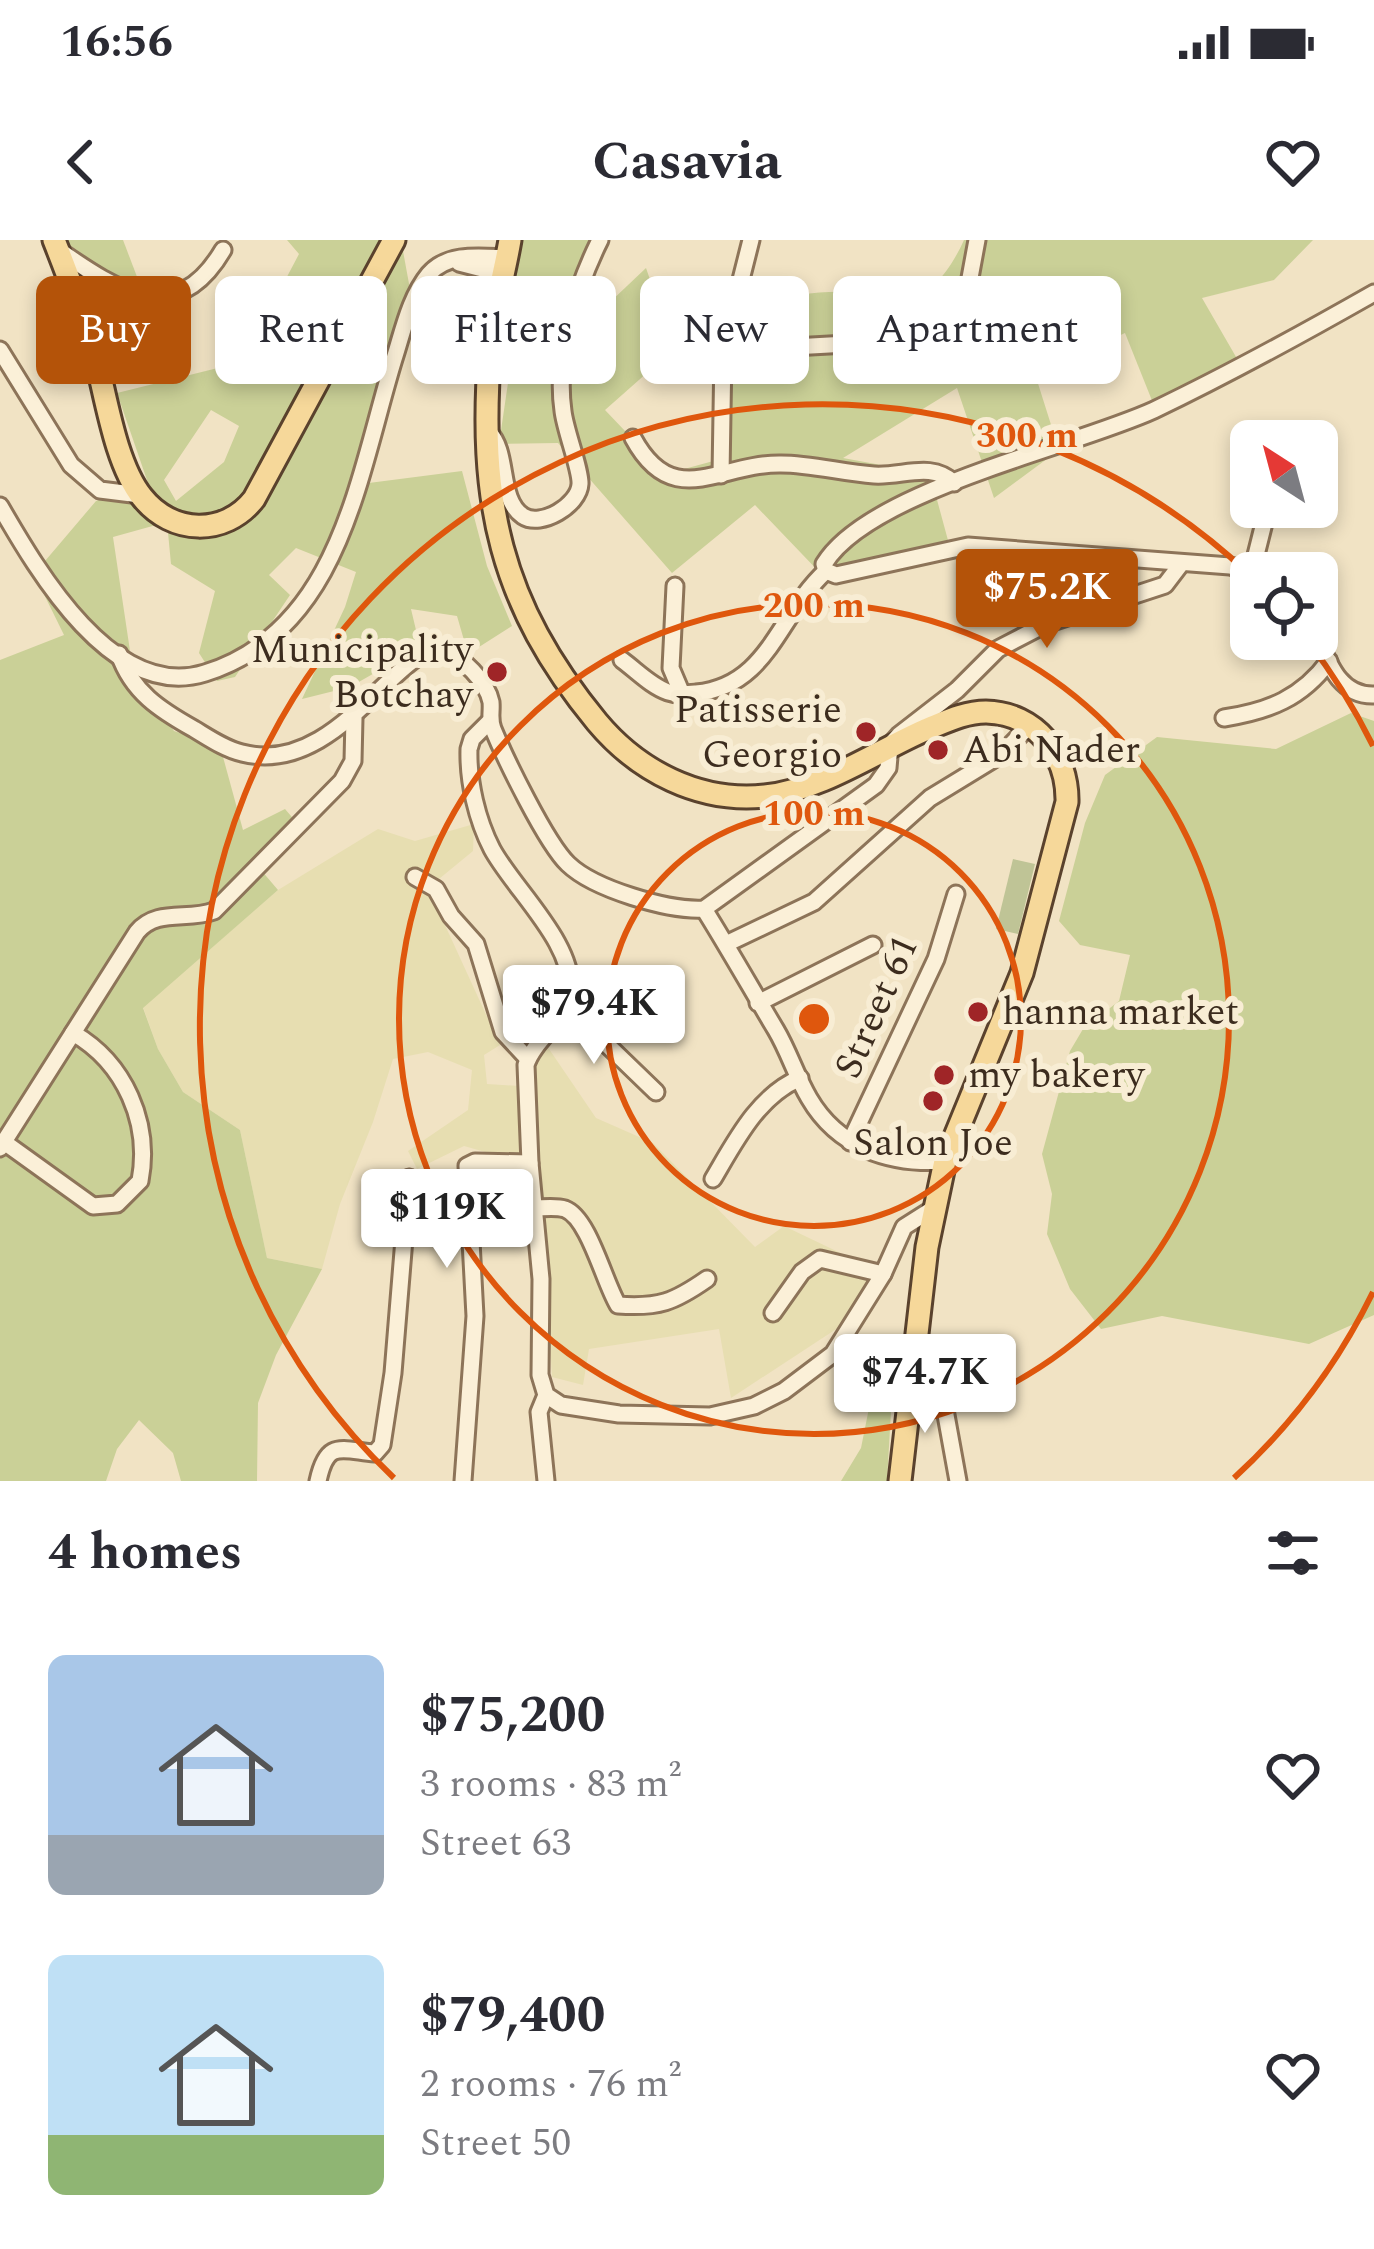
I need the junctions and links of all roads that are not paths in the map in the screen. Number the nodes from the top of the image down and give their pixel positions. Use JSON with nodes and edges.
{"nodes":[{"id":1,"x":394,"y":240,"type":"edge"},
{"id":2,"x":601,"y":240,"type":"edge"},
{"id":3,"x":751,"y":240,"type":"edge"},
{"id":4,"x":977,"y":240,"type":"edge"},
{"id":5,"x":55,"y":244,"type":"edge"},
{"id":6,"x":223,"y":250,"type":"dead end"},
{"id":7,"x":506,"y":257,"type":"edge"},
{"id":8,"x":742,"y":276,"type":"edge"},
{"id":9,"x":1374,"y":293,"type":"edge"},
{"id":10,"x":809,"y":346,"type":"edge"},
{"id":11,"x":0,"y":350,"type":"edge"},
{"id":12,"x":722,"y":384,"type":"edge"},
{"id":13,"x":488,"y":431,"type":"junction"},
{"id":14,"x":634,"y":437,"type":"dead end"},
{"id":15,"x":721,"y":475,"type":"junction"},
{"id":16,"x":954,"y":483,"type":"junction"},
{"id":17,"x":140,"y":495,"type":"junction"},
{"id":18,"x":0,"y":506,"type":"edge"},
{"id":19,"x":1181,"y":564,"type":"junction"},
{"id":20,"x":1230,"y":569,"type":"edge"},
{"id":21,"x":826,"y":571,"type":"junction"},
{"id":22,"x":675,"y":586,"type":"dead end"},
{"id":23,"x":119,"y":654,"type":"junction"},
{"id":24,"x":622,"y":660,"type":"dead end"},
{"id":25,"x":1328,"y":661,"type":"joint"},
{"id":26,"x":682,"y":694,"type":"junction"},
{"id":27,"x":1374,"y":695,"type":"edge"},
{"id":28,"x":354,"y":718,"type":"junction"},
{"id":29,"x":1224,"y":718,"type":"dead end"},
{"id":30,"x":489,"y":722,"type":"junction"},
{"id":31,"x":1030,"y":725,"type":"junction"},
{"id":32,"x":890,"y":746,"type":"junction"},
{"id":33,"x":865,"y":758,"type":"junction"},
{"id":34,"x":884,"y":775,"type":"junction"},
{"id":35,"x":415,"y":878,"type":"dead end"},
{"id":36,"x":956,"y":894,"type":"dead end"},
{"id":37,"x":704,"y":910,"type":"junction"},
{"id":38,"x":726,"y":944,"type":"junction"},
{"id":39,"x":873,"y":945,"type":"dead end"},
{"id":40,"x":758,"y":1003,"type":"junction"},
{"id":41,"x":567,"y":1006,"type":"junction"},
{"id":42,"x":73,"y":1033,"type":"junction"},
{"id":43,"x":528,"y":1059,"type":"junction"},
{"id":44,"x":800,"y":1078,"type":"junction"},
{"id":45,"x":656,"y":1092,"type":"dead end"},
{"id":46,"x":850,"y":1142,"type":"junction"},
{"id":47,"x":2,"y":1145,"type":"edge"},
{"id":48,"x":945,"y":1161,"type":"junction"},
{"id":49,"x":530,"y":1163,"type":"junction"},
{"id":50,"x":409,"y":1178,"type":"dead end"},
{"id":51,"x":713,"y":1179,"type":"dead end"},
{"id":52,"x":534,"y":1208,"type":"junction"},
{"id":53,"x":934,"y":1208,"type":"junction"},
{"id":54,"x":898,"y":1237,"type":"junction"},
{"id":55,"x":927,"y":1247,"type":"junction"},
{"id":56,"x":883,"y":1274,"type":"junction"},
{"id":57,"x":707,"y":1279,"type":"dead end"},
{"id":58,"x":773,"y":1313,"type":"dead end"},
{"id":59,"x":911,"y":1370,"type":"junction"},
{"id":60,"x":545,"y":1395,"type":"junction"},
{"id":61,"x":318,"y":1481,"type":"edge"},
{"id":62,"x":463,"y":1481,"type":"edge"},
{"id":63,"x":546,"y":1481,"type":"edge"},
{"id":64,"x":900,"y":1481,"type":"edge"},
{"id":65,"x":958,"y":1481,"type":"edge"}],
"edges":[{"from":1,"to":17,"type":"main road"},
{"from":2,"to":13,"type":"street"},
{"from":3,"to":8,"type":"street"},
{"from":4,"to":10,"type":"street"},
{"from":5,"to":6,"type":"street"},
{"from":5,"to":17,"type":"main road"},
{"from":7,"to":13,"type":"main road"},
{"from":7,"to":23,"type":"street"},
{"from":9,"to":16,"type":"street"},
{"from":11,"to":17,"type":"street"},
{"from":12,"to":15,"type":"street"},
{"from":13,"to":33,"type":"main road"},
{"from":14,"to":15,"type":"street"},
{"from":15,"to":16,"type":"street"},
{"from":16,"to":21,"type":"street"},
{"from":18,"to":23,"type":"street"},
{"from":19,"to":20,"type":"street"},
{"from":19,"to":21,"type":"street"},
{"from":19,"to":32,"type":"street"},
{"from":21,"to":26,"type":"street"},
{"from":22,"to":26,"type":"street"},
{"from":23,"to":28,"type":"street"},
{"from":24,"to":26,"type":"street"},
{"from":25,"to":27,"type":"street"},
{"from":25,"to":29,"type":"street"},
{"from":28,"to":30,"type":"street"},
{"from":28,"to":42,"type":"street"},
{"from":30,"to":37,"type":"street"},
{"from":30,"to":41,"type":"street"},
{"from":31,"to":32,"type":"main road"},
{"from":31,"to":38,"type":"street"},
{"from":31,"to":48,"type":"main road"},
{"from":32,"to":33,"type":"main road"},
{"from":32,"to":34,"type":"street"},
{"from":33,"to":34,"type":"street"},
{"from":34,"to":37,"type":"street"},
{"from":35,"to":43,"type":"street"},
{"from":36,"to":46,"type":"street","name":"Street 61"},
{"from":37,"to":38,"type":"street"},
{"from":38,"to":40,"type":"street"},
{"from":39,"to":40,"type":"street"},
{"from":40,"to":44,"type":"street"},
{"from":41,"to":43,"type":"street"},
{"from":41,"to":45,"type":"street"},
{"from":42,"to":47,"type":"street"},
{"from":42,"to":47,"type":"street"},
{"from":43,"to":49,"type":"street"},
{"from":44,"to":46,"type":"street"},
{"from":44,"to":51,"type":"street"},
{"from":46,"to":48,"type":"street"},
{"from":48,"to":53,"type":"main road"},
{"from":49,"to":52,"type":"street"},
{"from":49,"to":62,"type":"street"},
{"from":50,"to":61,"type":"street"},
{"from":52,"to":57,"type":"street"},
{"from":52,"to":60,"type":"street"},
{"from":53,"to":54,"type":"street"},
{"from":53,"to":55,"type":"main road"},
{"from":54,"to":55,"type":"street"},
{"from":54,"to":56,"type":"street"},
{"from":55,"to":59,"type":"main road"},
{"from":56,"to":58,"type":"street"},
{"from":56,"to":60,"type":"street"},
{"from":59,"to":64,"type":"main road"},
{"from":59,"to":65,"type":"street"},
{"from":60,"to":63,"type":"street"}]}
